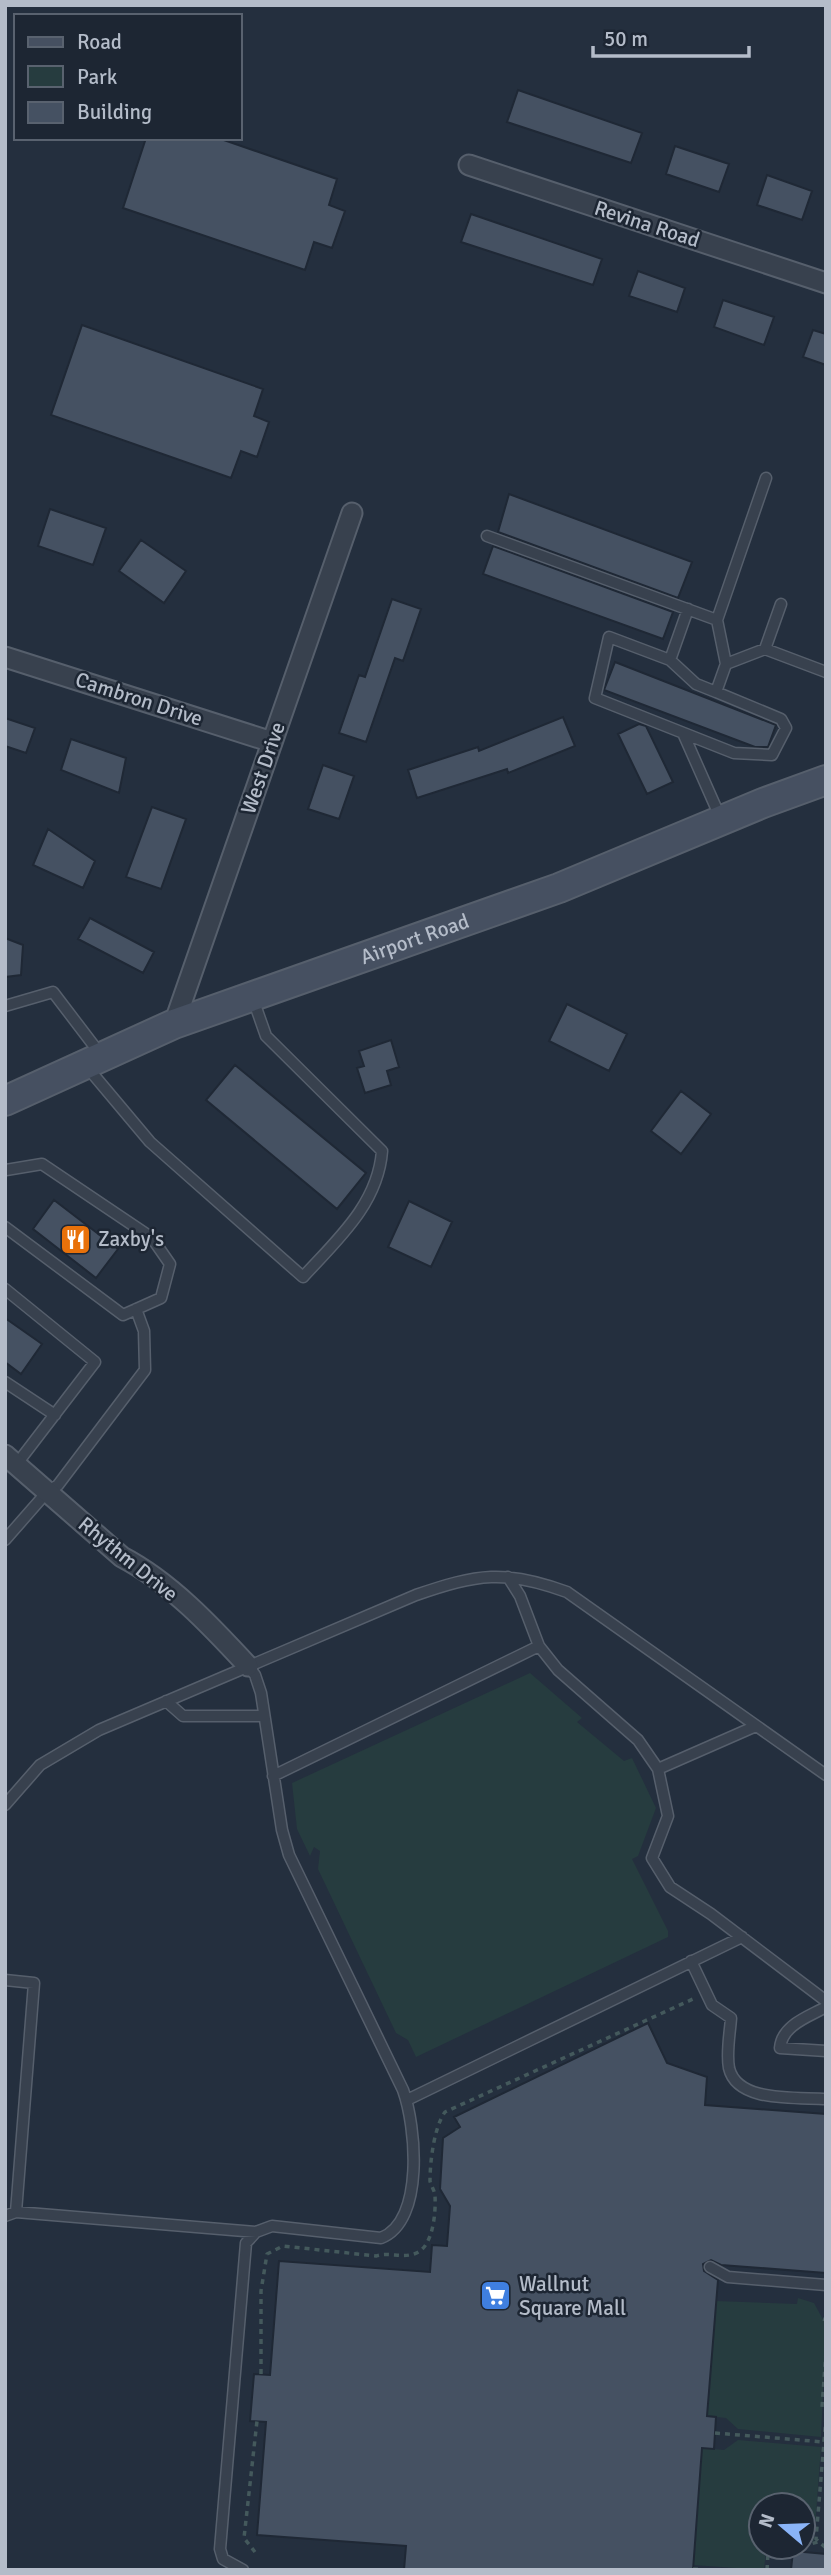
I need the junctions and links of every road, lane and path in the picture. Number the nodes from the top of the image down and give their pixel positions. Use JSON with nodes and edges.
{"nodes":[{"id":1,"x":469,"y":165,"type":"dead end"},
{"id":2,"x":826,"y":283,"type":"edge"},
{"id":3,"x":766,"y":478,"type":"dead end"},
{"id":4,"x":352,"y":513,"type":"dead end"},
{"id":5,"x":486,"y":536,"type":"dead end"},
{"id":6,"x":781,"y":604,"type":"dead end"},
{"id":7,"x":688,"y":609,"type":"junction"},
{"id":8,"x":717,"y":620,"type":"junction"},
{"id":9,"x":765,"y":649,"type":"junction"},
{"id":10,"x":5,"y":657,"type":"edge"},
{"id":11,"x":670,"y":660,"type":"junction"},
{"id":12,"x":726,"y":664,"type":"junction"},
{"id":13,"x":826,"y":672,"type":"edge"},
{"id":14,"x":716,"y":692,"type":"junction"},
{"id":15,"x":683,"y":733,"type":"junction"},
{"id":16,"x":272,"y":741,"type":"junction"},
{"id":17,"x":826,"y":780,"type":"edge"},
{"id":18,"x":722,"y":820,"type":"junction"},
{"id":19,"x":252,"y":995,"type":"junction"},
{"id":20,"x":5,"y":1006,"type":"edge"},
{"id":21,"x":174,"y":1024,"type":"junction"},
{"id":22,"x":93,"y":1060,"type":"junction"},
{"id":23,"x":5,"y":1101,"type":"edge"},
{"id":24,"x":5,"y":1171,"type":"edge"},
{"id":25,"x":5,"y":1227,"type":"edge"},
{"id":26,"x":5,"y":1289,"type":"edge"},
{"id":27,"x":136,"y":1309,"type":"junction"},
{"id":28,"x":5,"y":1382,"type":"edge"},
{"id":29,"x":55,"y":1415,"type":"junction"},
{"id":30,"x":11,"y":1460,"type":"edge"},
{"id":31,"x":47,"y":1492,"type":"junction"},
{"id":32,"x":5,"y":1540,"type":"edge"},
{"id":33,"x":508,"y":1577,"type":"junction"},
{"id":34,"x":539,"y":1646,"type":"junction"},
{"id":35,"x":248,"y":1665,"type":"junction"},
{"id":36,"x":166,"y":1701,"type":"junction"},
{"id":37,"x":264,"y":1716,"type":"junction"},
{"id":38,"x":755,"y":1726,"type":"junction"},
{"id":39,"x":658,"y":1769,"type":"junction"},
{"id":40,"x":826,"y":1775,"type":"edge"},
{"id":41,"x":273,"y":1776,"type":"junction"},
{"id":42,"x":5,"y":1805,"type":"edge"},
{"id":43,"x":742,"y":1937,"type":"junction"},
{"id":44,"x":691,"y":1961,"type":"junction"},
{"id":45,"x":5,"y":1980,"type":"edge"},
{"id":46,"x":705,"y":1994,"type":"junction"},
{"id":47,"x":826,"y":2001,"type":"edge"},
{"id":48,"x":826,"y":2007,"type":"edge"},
{"id":49,"x":826,"y":2051,"type":"edge"},
{"id":50,"x":826,"y":2099,"type":"edge"},
{"id":51,"x":407,"y":2100,"type":"junction"},
{"id":52,"x":16,"y":2212,"type":"junction"},
{"id":53,"x":5,"y":2216,"type":"edge"},
{"id":54,"x":256,"y":2232,"type":"junction"},
{"id":55,"x":710,"y":2267,"type":"dead end"},
{"id":56,"x":826,"y":2286,"type":"edge"},
{"id":57,"x":826,"y":2352,"type":"edge"},
{"id":58,"x":825,"y":2364,"type":"edge"},
{"id":59,"x":261,"y":2374,"type":"dead end"},
{"id":60,"x":826,"y":2412,"type":"edge"},
{"id":61,"x":826,"y":2417,"type":"edge"},
{"id":62,"x":257,"y":2421,"type":"dead end"},
{"id":63,"x":715,"y":2434,"type":"dead end"},
{"id":64,"x":825,"y":2442,"type":"edge"},
{"id":65,"x":818,"y":2542,"type":"joint"},
{"id":66,"x":826,"y":2549,"type":"edge"},
{"id":67,"x":255,"y":2552,"type":"dead end"},
{"id":68,"x":693,"y":2569,"type":"edge"},
{"id":69,"x":243,"y":2570,"type":"edge"},
{"id":70,"x":707,"y":2570,"type":"edge"}],
"edges":[{"from":1,"to":2,"type":"street","name":"Revina Road"},
{"from":3,"to":8,"type":"lane"},
{"from":4,"to":16,"type":"street","name":"West Drive"},
{"from":5,"to":7,"type":"lane"},
{"from":6,"to":9,"type":"lane"},
{"from":7,"to":8,"type":"lane"},
{"from":7,"to":11,"type":"lane"},
{"from":8,"to":12,"type":"lane"},
{"from":9,"to":12,"type":"lane"},
{"from":9,"to":13,"type":"lane"},
{"from":10,"to":16,"type":"street","name":"Cambron Drive"},
{"from":11,"to":14,"type":"lane"},
{"from":11,"to":15,"type":"lane"},
{"from":12,"to":14,"type":"lane"},
{"from":14,"to":15,"type":"lane"},
{"from":15,"to":18,"type":"lane"},
{"from":16,"to":21,"type":"street","name":"West Drive"},
{"from":17,"to":18,"type":"street","name":"Airport Road"},
{"from":18,"to":19,"type":"street","name":"Airport Road"},
{"from":19,"to":21,"type":"street","name":"Airport Road"},
{"from":19,"to":22,"type":"lane"},
{"from":20,"to":22,"type":"lane"},
{"from":21,"to":22,"type":"street","name":"Airport Road"},
{"from":22,"to":23,"type":"street","name":"Airport Road"},
{"from":24,"to":27,"type":"lane"},
{"from":25,"to":27,"type":"lane"},
{"from":26,"to":29,"type":"lane"},
{"from":27,"to":31,"type":"lane"},
{"from":28,"to":29,"type":"lane"},
{"from":29,"to":30,"type":"lane"},
{"from":30,"to":31,"type":"street","name":"Rhythm Drive"},
{"from":31,"to":32,"type":"lane"},
{"from":31,"to":35,"type":"street","name":"Rhythm Drive"},
{"from":33,"to":34,"type":"lane"},
{"from":33,"to":35,"type":"lane"},
{"from":33,"to":38,"type":"lane"},
{"from":34,"to":39,"type":"lane"},
{"from":34,"to":41,"type":"lane"},
{"from":35,"to":36,"type":"lane"},
{"from":35,"to":37,"type":"lane"},
{"from":36,"to":37,"type":"lane"},
{"from":36,"to":42,"type":"lane"},
{"from":37,"to":41,"type":"lane"},
{"from":38,"to":39,"type":"lane"},
{"from":38,"to":40,"type":"lane"},
{"from":39,"to":43,"type":"lane"},
{"from":41,"to":51,"type":"lane"},
{"from":43,"to":44,"type":"lane"},
{"from":43,"to":47,"type":"lane"},
{"from":44,"to":46,"type":"lane"},
{"from":44,"to":51,"type":"lane"},
{"from":45,"to":52,"type":"lane"},
{"from":46,"to":50,"type":"lane"},
{"from":46,"to":59,"type":"path"},
{"from":48,"to":49,"type":"lane"},
{"from":51,"to":54,"type":"lane"},
{"from":52,"to":53,"type":"lane"},
{"from":52,"to":54,"type":"lane"},
{"from":54,"to":69,"type":"lane"},
{"from":55,"to":56,"type":"lane"},
{"from":57,"to":58,"type":"path"},
{"from":58,"to":60,"type":"path"},
{"from":61,"to":64,"type":"path"},
{"from":62,"to":67,"type":"path"},
{"from":63,"to":64,"type":"path"},
{"from":64,"to":65,"type":"path"},
{"from":65,"to":66,"type":"path"},
{"from":68,"to":70,"type":"path"}]}
